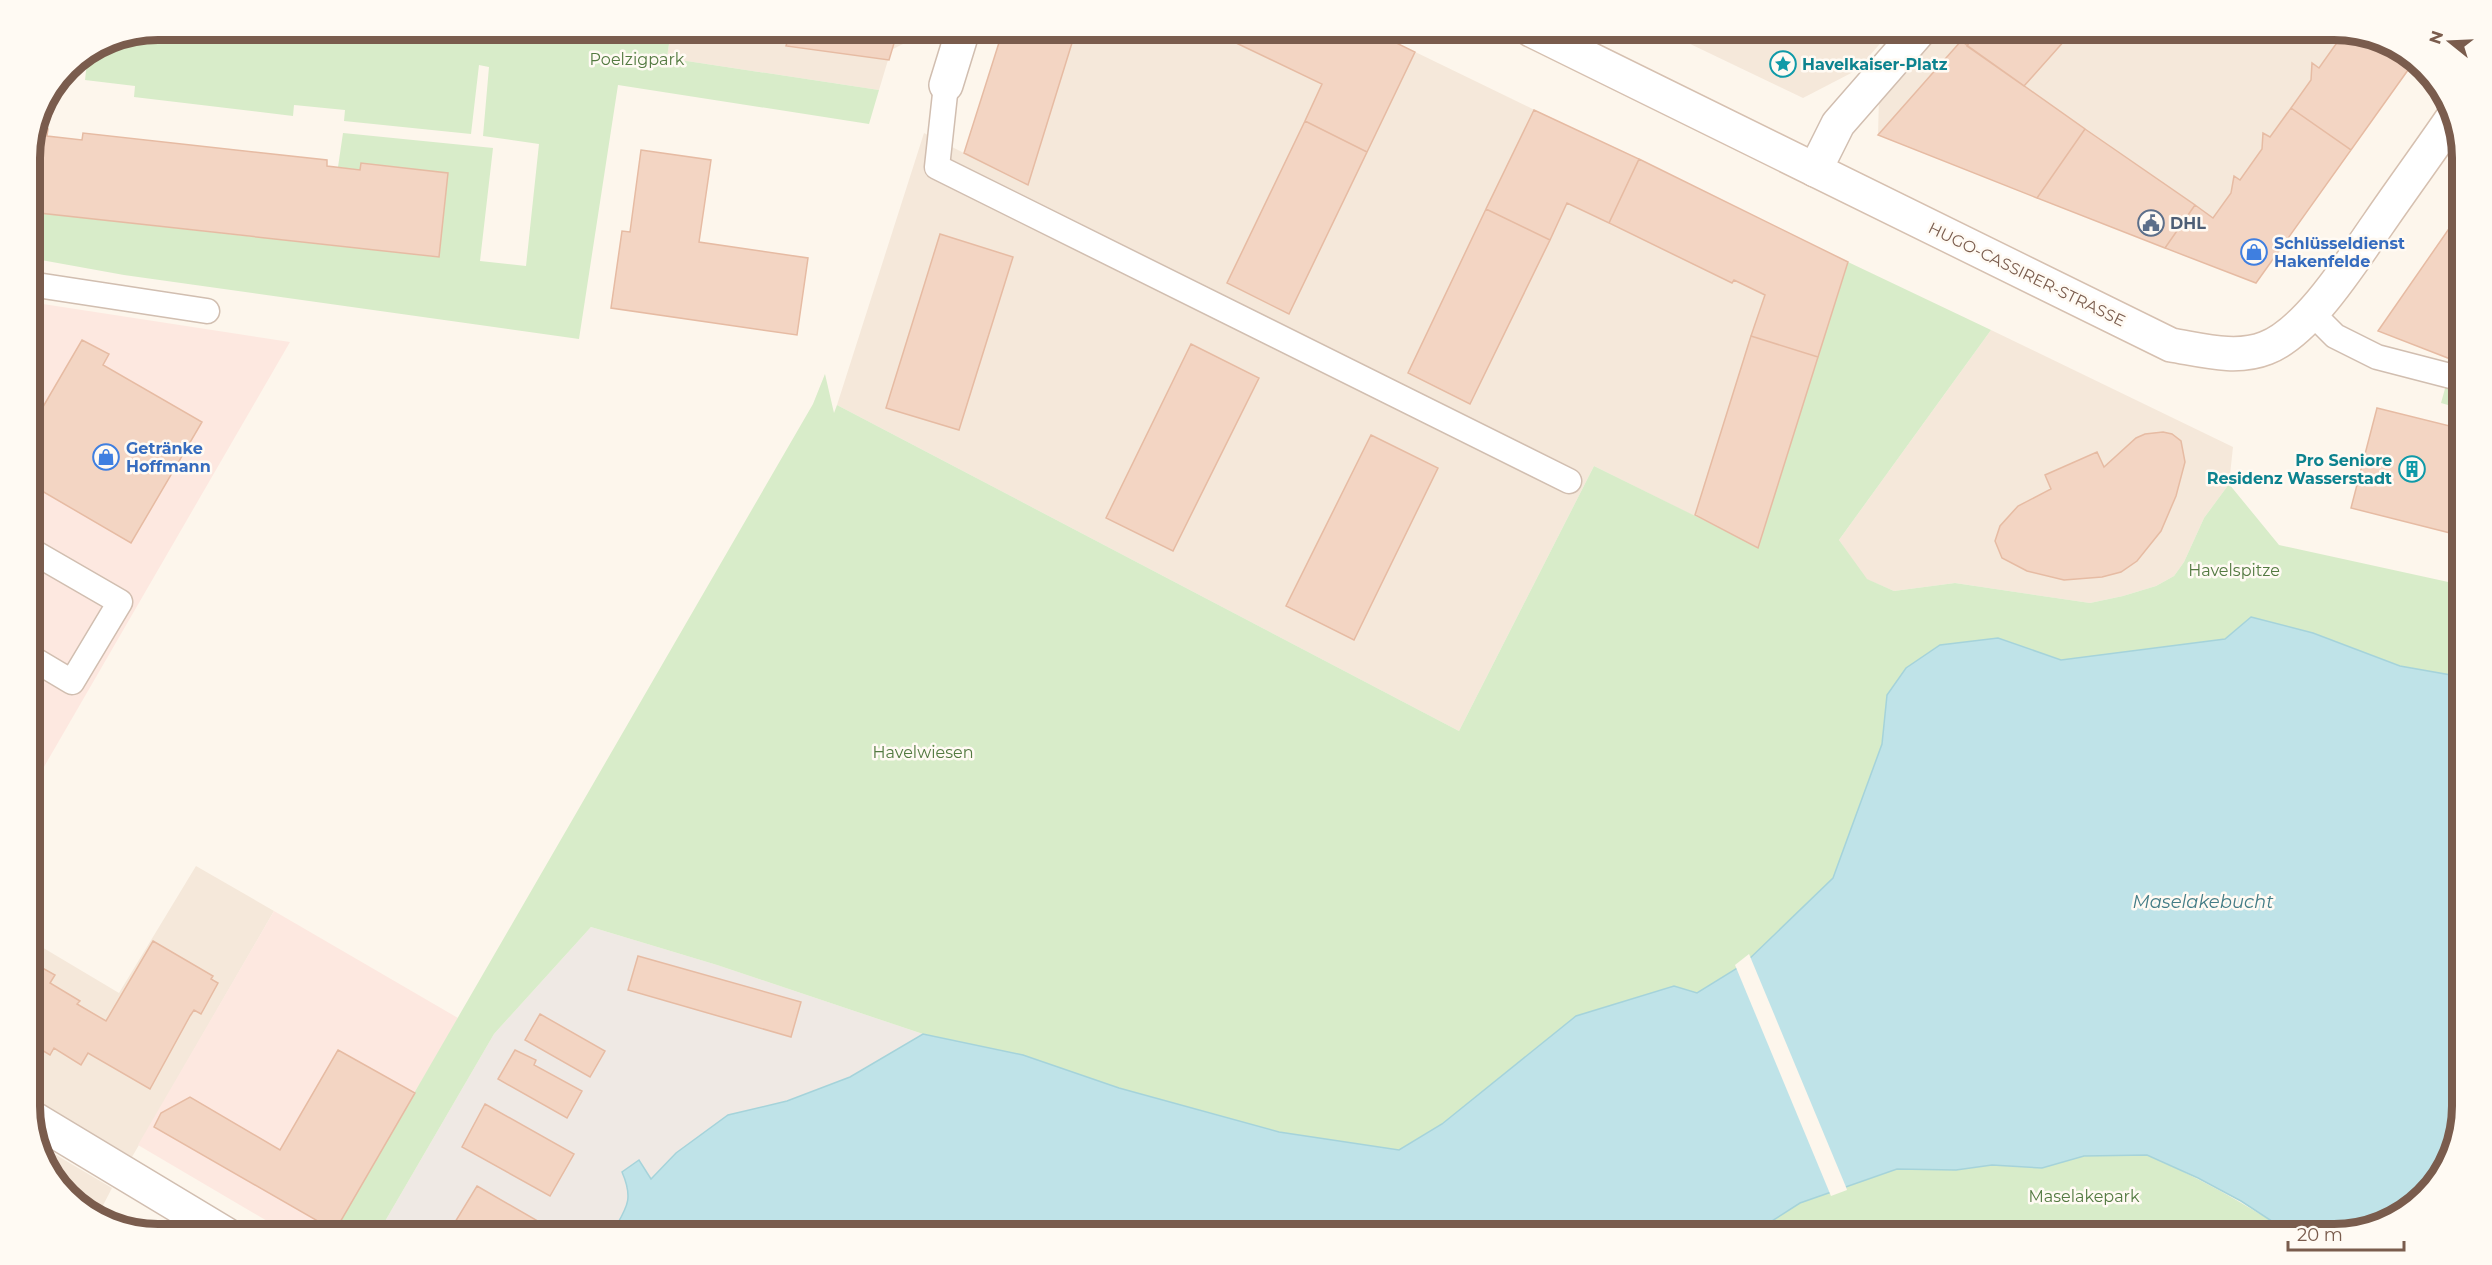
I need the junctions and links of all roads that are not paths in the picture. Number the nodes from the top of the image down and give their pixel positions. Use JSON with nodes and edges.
{"nodes":[{"id":1,"x":960,"y":40,"type":"edge"},
{"id":2,"x":1551,"y":40,"type":"edge"},
{"id":3,"x":1911,"y":40,"type":"edge"},
{"id":4,"x":946,"y":85,"type":"joint"},
{"id":5,"x":2446,"y":126,"type":"edge"},
{"id":6,"x":1815,"y":170,"type":"junction"},
{"id":7,"x":41,"y":286,"type":"edge"},
{"id":8,"x":207,"y":311,"type":"dead end"},
{"id":9,"x":2311,"y":312,"type":"junction"},
{"id":10,"x":2451,"y":376,"type":"edge"},
{"id":11,"x":1569,"y":481,"type":"dead end"},
{"id":12,"x":41,"y":556,"type":"edge"},
{"id":13,"x":41,"y":664,"type":"edge"},
{"id":14,"x":42,"y":1124,"type":"edge"},
{"id":15,"x":210,"y":1225,"type":"edge"}],
"edges":[{"from":1,"to":4,"type":"street"},
{"from":2,"to":6,"type":"street","name":"HUGO-CASSIRER-STRASSE"},
{"from":3,"to":6,"type":"street"},
{"from":4,"to":11,"type":"lane"},
{"from":5,"to":9,"type":"street","name":"HUGO-CASSIRER-STRASSE"},
{"from":6,"to":9,"type":"street","name":"HUGO-CASSIRER-STRASSE"},
{"from":7,"to":8,"type":"lane"},
{"from":9,"to":10,"type":"lane"},
{"from":12,"to":13,"type":"lane"},
{"from":14,"to":15,"type":"street"}]}
